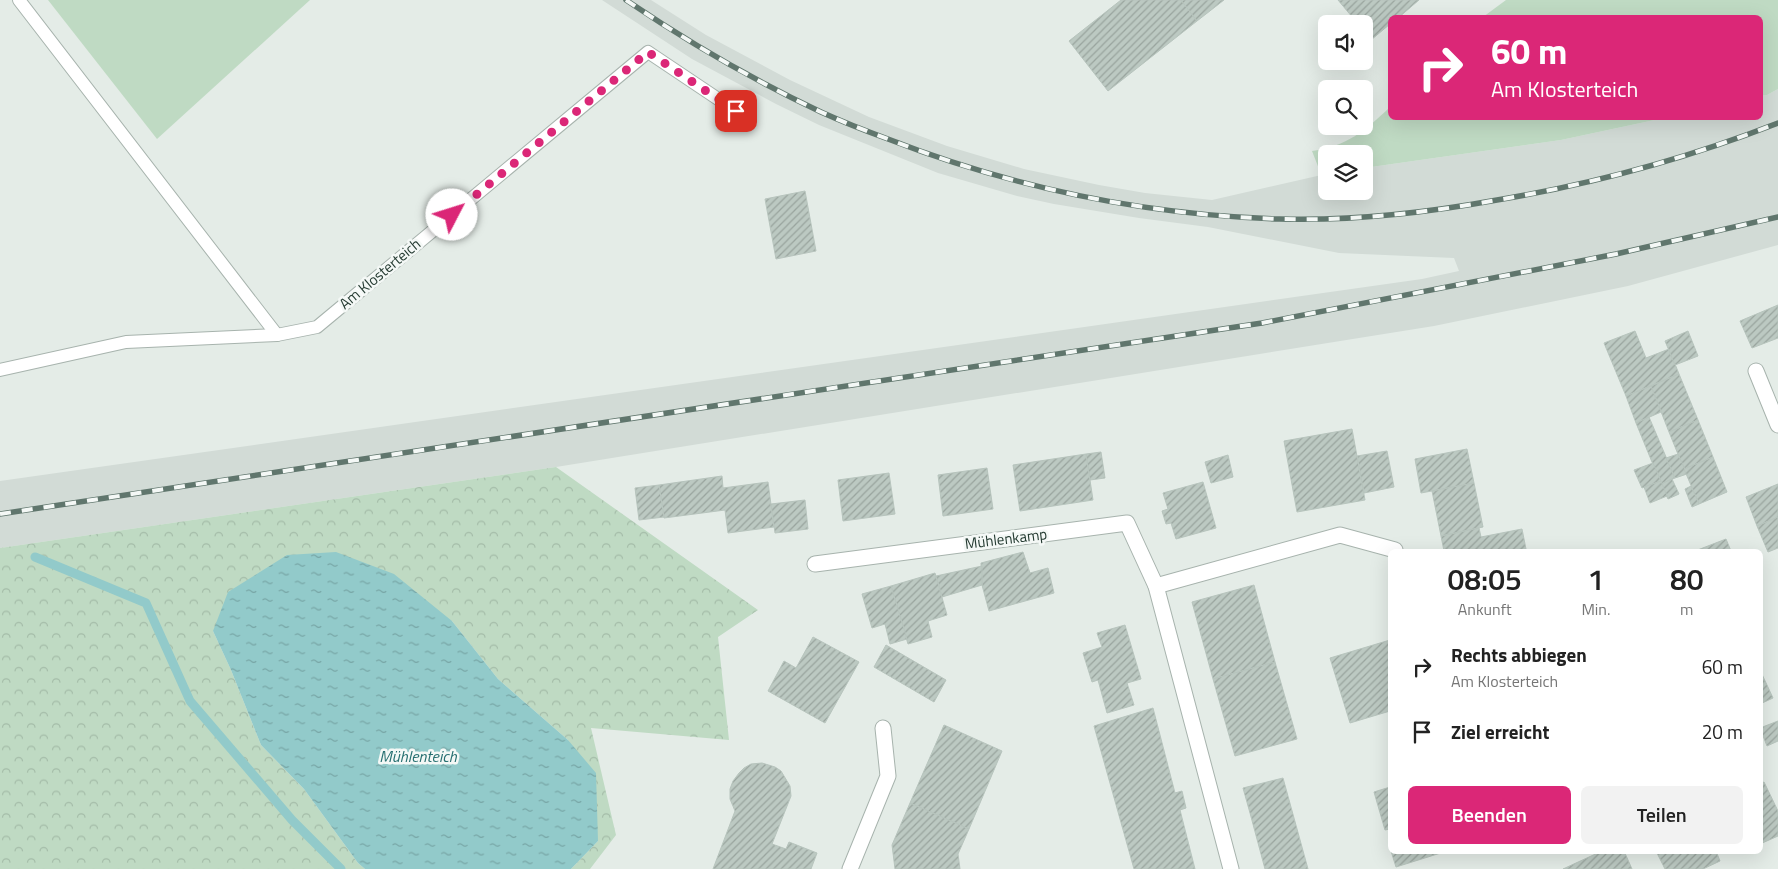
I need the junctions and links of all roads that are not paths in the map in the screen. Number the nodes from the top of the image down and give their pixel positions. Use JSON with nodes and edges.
{"nodes":[{"id":1,"x":19,"y":0,"type":"edge"},
{"id":2,"x":736,"y":111,"type":"dead end"},
{"id":3,"x":277,"y":335,"type":"junction"},
{"id":4,"x":0,"y":370,"type":"edge"},
{"id":5,"x":1756,"y":371,"type":"dead end"},
{"id":6,"x":1778,"y":425,"type":"edge"},
{"id":7,"x":1391,"y":549,"type":"edge"},
{"id":8,"x":815,"y":564,"type":"dead end"},
{"id":9,"x":1156,"y":586,"type":"junction"},
{"id":10,"x":883,"y":728,"type":"dead end"},
{"id":11,"x":850,"y":869,"type":"edge"},
{"id":12,"x":1232,"y":869,"type":"edge"}],
"edges":[{"from":1,"to":3,"type":"lane"},
{"from":2,"to":3,"type":"lane","name":"Am Klosterteich"},
{"from":3,"to":4,"type":"lane","name":"Am Klosterteich"},
{"from":5,"to":6,"type":"street"},
{"from":7,"to":9,"type":"street"},
{"from":8,"to":9,"type":"street","name":"Mühlenkamp"},
{"from":9,"to":12,"type":"street","name":"Mühlenkamp"},
{"from":10,"to":11,"type":"street"}]}
